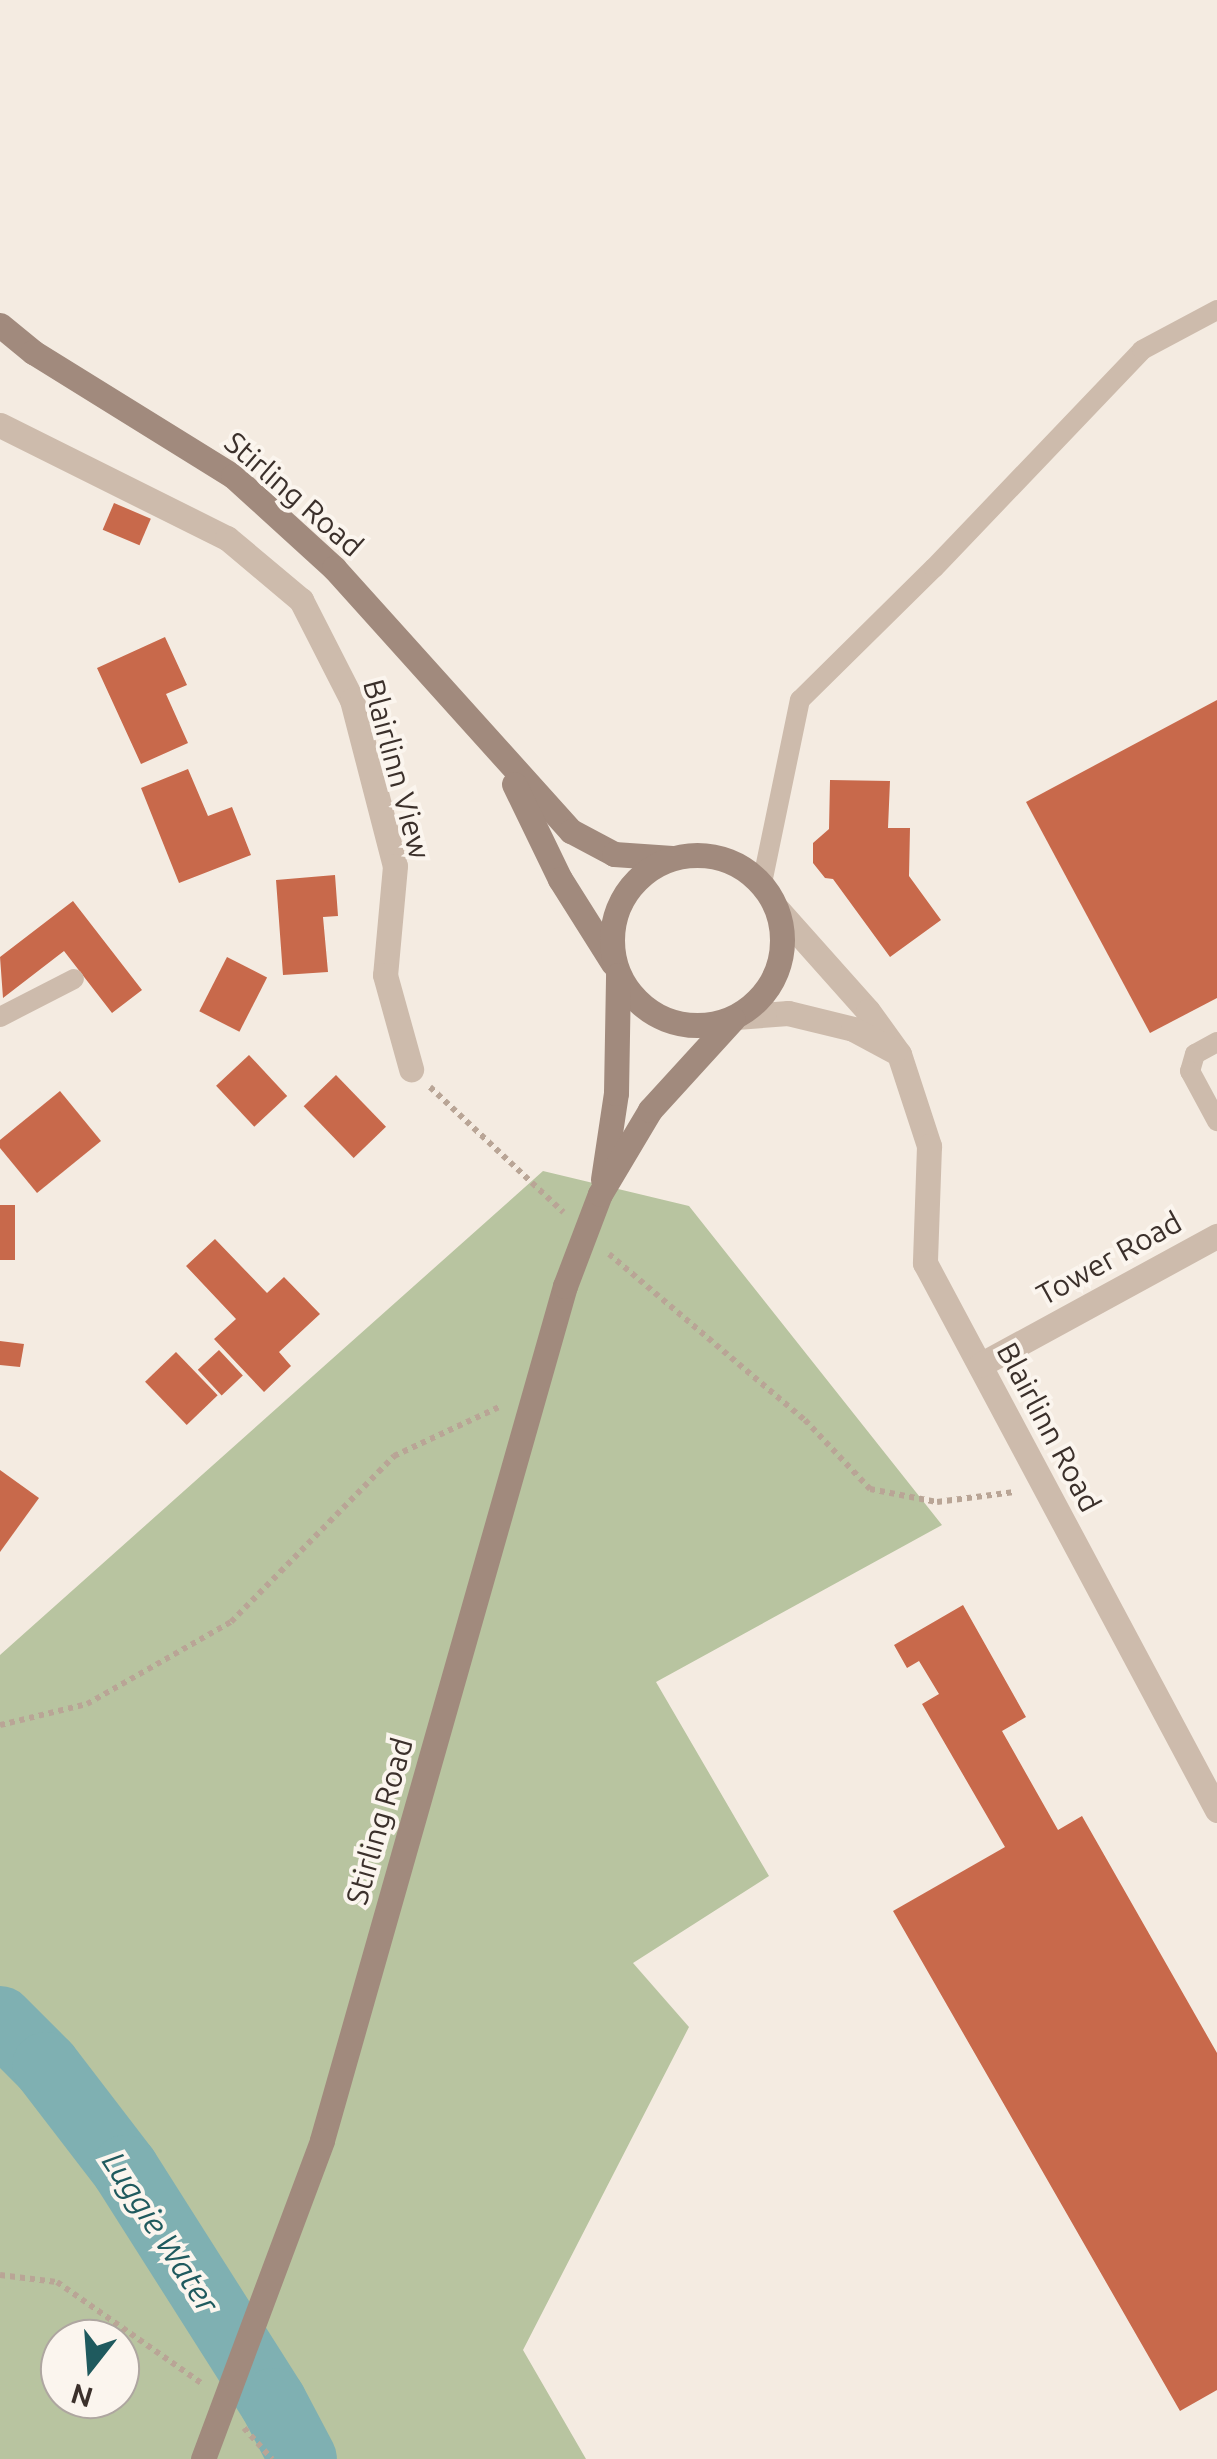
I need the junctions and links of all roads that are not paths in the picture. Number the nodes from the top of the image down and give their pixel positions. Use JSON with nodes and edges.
{"nodes":[{"id":1,"x":1217,"y":310,"type":"edge"},
{"id":2,"x":0,"y":325,"type":"edge"},
{"id":3,"x":0,"y":425,"type":"edge"},
{"id":4,"x":504,"y":761,"type":"junction"},
{"id":5,"x":672,"y":858,"type":"junction"},
{"id":6,"x":762,"y":883,"type":"junction"},
{"id":7,"x":778,"y":910,"type":"junction"},
{"id":8,"x":617,"y":972,"type":"junction"},
{"id":9,"x":74,"y":979,"type":"dead end"},
{"id":10,"x":0,"y":1017,"type":"edge"},
{"id":11,"x":734,"y":1018,"type":"junction"},
{"id":12,"x":1217,"y":1042,"type":"edge"},
{"id":13,"x":899,"y":1054,"type":"junction"},
{"id":14,"x":411,"y":1069,"type":"road end"},
{"id":15,"x":1217,"y":1121,"type":"edge"},
{"id":16,"x":600,"y":1194,"type":"junction"},
{"id":17,"x":1217,"y":1236,"type":"edge"},
{"id":18,"x":980,"y":1366,"type":"junction"},
{"id":19,"x":1217,"y":1810,"type":"edge"},
{"id":20,"x":203,"y":2459,"type":"edge"}],
"edges":[{"from":1,"to":6,"type":"lane"},
{"from":2,"to":4,"type":"main road","name":"Stirling Road"},
{"from":3,"to":14,"type":"street","name":"Blairlinn View"},
{"from":4,"to":5,"type":"main road","name":"Stirling Road"},
{"from":4,"to":8,"type":"main road","name":"Stirling Road"},
{"from":5,"to":6,"type":"main road"},
{"from":5,"to":8,"type":"main road"},
{"from":6,"to":7,"type":"main road"},
{"from":7,"to":11,"type":"main road"},
{"from":7,"to":13,"type":"street","name":"Blairlinn Road"},
{"from":8,"to":11,"type":"main road"},
{"from":8,"to":16,"type":"main road","name":"Stirling Road"},
{"from":9,"to":10,"type":"lane"},
{"from":11,"to":13,"type":"street"},
{"from":11,"to":16,"type":"main road","name":"Stirling Road"},
{"from":12,"to":15,"type":"lane"},
{"from":13,"to":18,"type":"street","name":"Blairlinn Road"},
{"from":16,"to":20,"type":"main road","name":"Stirling Road","bridge":true},
{"from":17,"to":18,"type":"street","name":"Tower Road"},
{"from":18,"to":19,"type":"street","name":"Blairlinn Road"}]}
